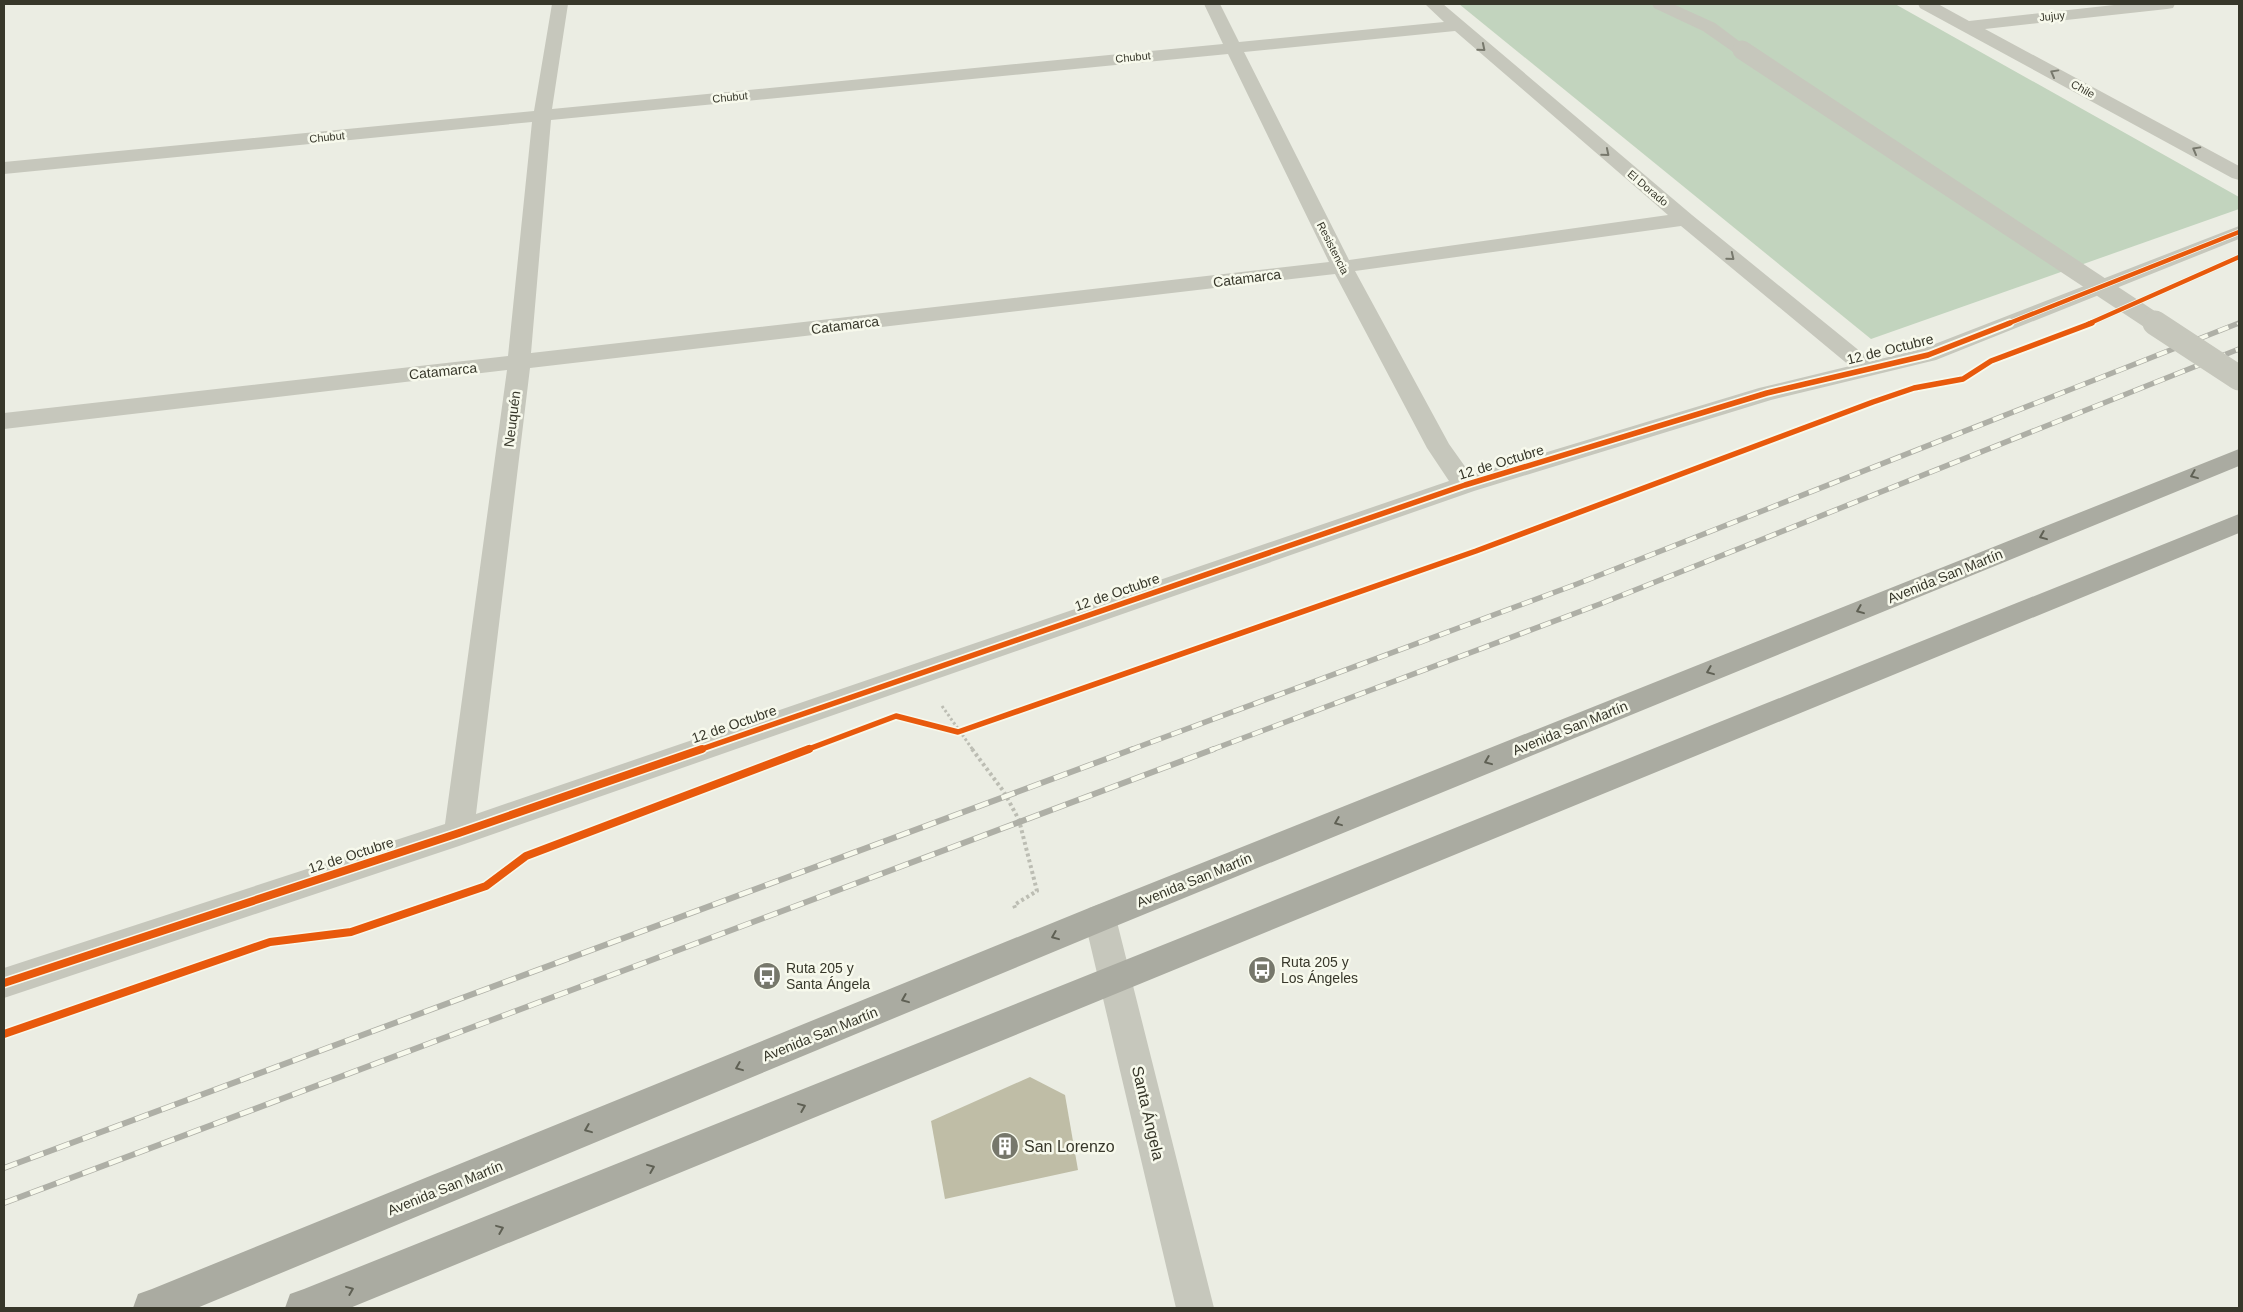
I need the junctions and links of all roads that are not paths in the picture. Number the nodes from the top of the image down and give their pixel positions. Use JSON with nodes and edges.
{"nodes":[{"id":1,"x":560,"y":4,"type":"edge"},
{"id":2,"x":1212,"y":4,"type":"edge"},
{"id":3,"x":1433,"y":4,"type":"edge"},
{"id":4,"x":1660,"y":4,"type":"edge"},
{"id":5,"x":1692,"y":4,"type":"edge"},
{"id":6,"x":1926,"y":4,"type":"edge"},
{"id":7,"x":2167,"y":4,"type":"edge"},
{"id":8,"x":1457,"y":26,"type":"junction"},
{"id":9,"x":1967,"y":26,"type":"junction"},
{"id":10,"x":1709,"y":27,"type":"junction"},
{"id":11,"x":1234,"y":47,"type":"junction"},
{"id":12,"x":542,"y":116,"type":"junction"},
{"id":13,"x":4,"y":168,"type":"edge"},
{"id":14,"x":2239,"y":174,"type":"edge"},
{"id":15,"x":1685,"y":219,"type":"junction"},
{"id":16,"x":2239,"y":232,"type":"edge"},
{"id":17,"x":1342,"y":267,"type":"junction"},
{"id":18,"x":520,"y":362,"type":"junction"},
{"id":19,"x":1866,"y":368,"type":"junction"},
{"id":20,"x":2239,"y":378,"type":"edge"},
{"id":21,"x":4,"y":421,"type":"edge"},
{"id":22,"x":2239,"y":457,"type":"edge"},
{"id":23,"x":1465,"y":485,"type":"junction"},
{"id":24,"x":2239,"y":523,"type":"edge"},
{"id":25,"x":459,"y":833,"type":"junction"},
{"id":26,"x":1100,"y":918,"type":"junction"},
{"id":27,"x":1116,"y":980,"type":"junction"},
{"id":28,"x":4,"y":982,"type":"edge"},
{"id":29,"x":152,"y":1308,"type":"edge"},
{"id":30,"x":304,"y":1308,"type":"edge"},
{"id":31,"x":1195,"y":1308,"type":"edge"}],
"edges":[{"from":1,"to":12,"type":"street","name":"Neuquén"},
{"from":2,"to":11,"type":"street","name":"Resistencia"},
{"from":3,"to":8,"type":"street","name":"El Dorado"},
{"from":4,"to":10,"type":"street"},
{"from":5,"to":10,"type":"street"},
{"from":6,"to":9,"type":"street","name":"Chile"},
{"from":7,"to":9,"type":"street","name":"Jujuy"},
{"from":8,"to":11,"type":"street","name":"Chubut"},
{"from":8,"to":15,"type":"street","name":"El Dorado","one_way":true},
{"from":14,"to":9,"type":"street","name":"Chile","one_way":true},
{"from":10,"to":20,"type":"street","bridge":true},
{"from":11,"to":12,"type":"street","name":"Chubut"},
{"from":11,"to":17,"type":"street","name":"Resistencia"},
{"from":12,"to":13,"type":"street","name":"Chubut"},
{"from":12,"to":18,"type":"street","name":"Neuquén"},
{"from":15,"to":17,"type":"street","name":"Catamarca"},
{"from":15,"to":19,"type":"street","name":"El Dorado","one_way":true},
{"from":16,"to":19,"type":"street","name":"12 de Octubre"},
{"from":17,"to":18,"type":"street","name":"Catamarca"},
{"from":17,"to":23,"type":"street","name":"Resistencia"},
{"from":18,"to":21,"type":"street","name":"Catamarca"},
{"from":18,"to":25,"type":"street","name":"Neuquén"},
{"from":19,"to":23,"type":"street","name":"12 de Octubre"},
{"from":22,"to":26,"type":"main road","name":"Avenida San Martín","one_way":true},
{"from":23,"to":25,"type":"street","name":"12 de Octubre"},
{"from":24,"to":27,"type":"main road"},
{"from":25,"to":28,"type":"street","name":"12 de Octubre"},
{"from":26,"to":27,"type":"street","name":"Santa Ángela"},
{"from":26,"to":29,"type":"main road","name":"Avenida San Martín","one_way":true},
{"from":30,"to":27,"type":"main road","one_way":true},
{"from":27,"to":31,"type":"street","name":"Santa Ángela"}]}
